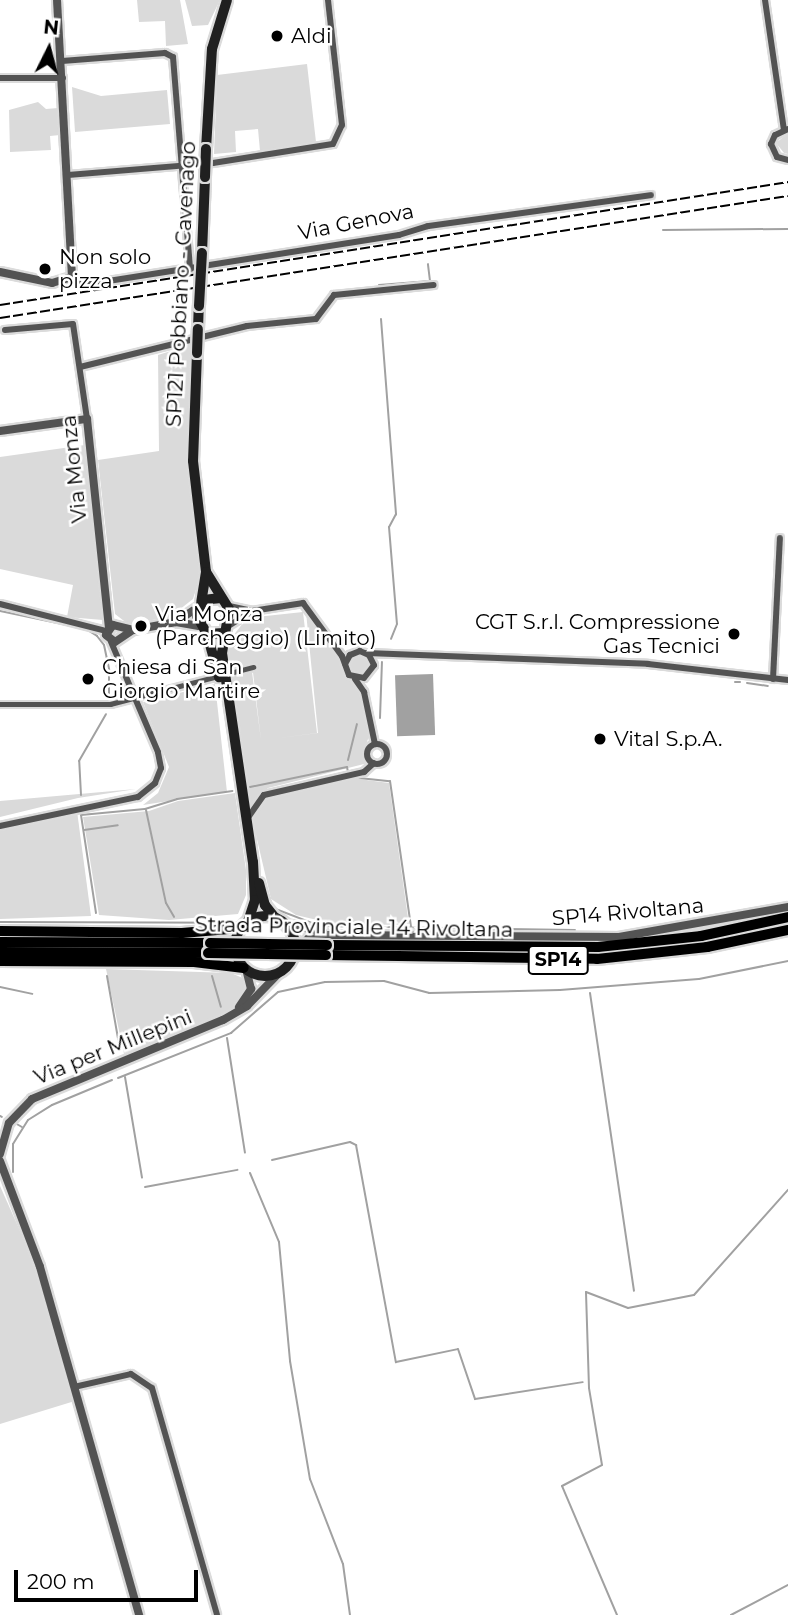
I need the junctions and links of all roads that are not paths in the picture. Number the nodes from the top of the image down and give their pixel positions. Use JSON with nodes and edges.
{"nodes":[{"id":1,"x":57,"y":0,"type":"edge"},
{"id":2,"x":227,"y":0,"type":"edge"},
{"id":3,"x":328,"y":0,"type":"edge"},
{"id":4,"x":765,"y":0,"type":"edge"},
{"id":5,"x":62,"y":61,"type":"junction"},
{"id":6,"x":0,"y":78,"type":"edge"},
{"id":7,"x":63,"y":78,"type":"junction"},
{"id":8,"x":786,"y":130,"type":"edge"},
{"id":9,"x":788,"y":160,"type":"edge"},
{"id":10,"x":181,"y":166,"type":"junction"},
{"id":11,"x":68,"y":176,"type":"junction"},
{"id":12,"x":651,"y":195,"type":"dead end"},
{"id":13,"x":190,"y":269,"type":"junction"},
{"id":14,"x":0,"y":272,"type":"edge"},
{"id":15,"x":71,"y":279,"type":"junction"},
{"id":16,"x":433,"y":285,"type":"dead end"},
{"id":17,"x":5,"y":330,"type":"dead end"},
{"id":18,"x":80,"y":367,"type":"junction"},
{"id":19,"x":87,"y":419,"type":"junction"},
{"id":20,"x":0,"y":431,"type":"edge"},
{"id":21,"x":780,"y":538,"type":"dead end"},
{"id":22,"x":206,"y":572,"type":"junction"},
{"id":23,"x":225,"y":602,"type":"junction"},
{"id":24,"x":0,"y":604,"type":"edge"},
{"id":25,"x":199,"y":605,"type":"junction"},
{"id":26,"x":252,"y":611,"type":"junction"},
{"id":27,"x":176,"y":622,"type":"junction"},
{"id":28,"x":227,"y":629,"type":"junction"},
{"id":29,"x":203,"y":630,"type":"junction"},
{"id":30,"x":115,"y":633,"type":"junction"},
{"id":31,"x":336,"y":649,"type":"junction"},
{"id":32,"x":351,"y":653,"type":"junction"},
{"id":33,"x":367,"y":653,"type":"junction"},
{"id":34,"x":395,"y":654,"type":"junction"},
{"id":35,"x":345,"y":664,"type":"junction"},
{"id":36,"x":373,"y":664,"type":"junction"},
{"id":37,"x":253,"y":667,"type":"dead end"},
{"id":38,"x":222,"y":675,"type":"junction"},
{"id":39,"x":368,"y":676,"type":"junction"},
{"id":40,"x":354,"y":678,"type":"junction"},
{"id":41,"x":773,"y":679,"type":"junction"},
{"id":42,"x":788,"y":680,"type":"edge"},
{"id":43,"x":364,"y":691,"type":"junction"},
{"id":44,"x":135,"y":697,"type":"junction"},
{"id":45,"x":0,"y":704,"type":"edge"},
{"id":46,"x":375,"y":744,"type":"junction"},
{"id":47,"x":374,"y":763,"type":"junction"},
{"id":48,"x":246,"y":820,"type":"junction"},
{"id":49,"x":0,"y":826,"type":"edge"},
{"id":50,"x":253,"y":862,"type":"junction"},
{"id":51,"x":788,"y":907,"type":"edge"},
{"id":52,"x":788,"y":917,"type":"edge"},
{"id":53,"x":275,"y":918,"type":"junction"},
{"id":54,"x":286,"y":924,"type":"junction"},
{"id":55,"x":245,"y":925,"type":"junction"},
{"id":56,"x":788,"y":930,"type":"edge"},
{"id":57,"x":0,"y":931,"type":"edge"},
{"id":58,"x":343,"y":935,"type":"junction"},
{"id":59,"x":0,"y":942,"type":"edge"},
{"id":60,"x":209,"y":948,"type":"junction"},
{"id":61,"x":295,"y":950,"type":"junction"},
{"id":62,"x":327,"y":950,"type":"junction"},
{"id":63,"x":0,"y":952,"type":"edge"},
{"id":64,"x":0,"y":961,"type":"edge"},
{"id":65,"x":245,"y":969,"type":"junction"},
{"id":66,"x":279,"y":973,"type":"junction"},
{"id":67,"x":230,"y":1017,"type":"junction"},
{"id":68,"x":0,"y":1154,"type":"edge"},
{"id":69,"x":0,"y":1161,"type":"edge"},
{"id":70,"x":74,"y":1387,"type":"junction"},
{"id":71,"x":139,"y":1615,"type":"edge"},
{"id":72,"x":217,"y":1615,"type":"edge"}],
"edges":[{"from":1,"to":5,"type":"street"},
{"from":2,"to":22,"type":"main road","name":"SP121 Pobbiano - Cavenago","bridge":true},
{"from":3,"to":10,"type":"street"},
{"from":4,"to":8,"type":"street"},
{"from":5,"to":7,"type":"street"},
{"from":5,"to":10,"type":"street"},
{"from":6,"to":7,"type":"street"},
{"from":7,"to":11,"type":"street"},
{"from":8,"to":9,"type":"street"},
{"from":10,"to":11,"type":"street"},
{"from":10,"to":13,"type":"street"},
{"from":11,"to":15,"type":"street"},
{"from":12,"to":13,"type":"street","name":"Via Genova"},
{"from":13,"to":15,"type":"street","name":"Via Genova"},
{"from":14,"to":15,"type":"street"},
{"from":16,"to":18,"type":"street"},
{"from":17,"to":18,"type":"street","name":"Via Monza"},
{"from":18,"to":19,"type":"street","name":"Via Monza"},
{"from":19,"to":20,"type":"street"},
{"from":19,"to":30,"type":"street","name":"Via Monza"},
{"from":21,"to":41,"type":"street"},
{"from":22,"to":23,"type":"main road","name":"SP121 Pobbiano - Cavenago"},
{"from":22,"to":25,"type":"main road","name":"SP121 Pobbiano - Cavenago"},
{"from":23,"to":25,"type":"main road"},
{"from":23,"to":26,"type":"street"},
{"from":23,"to":28,"type":"main road"},
{"from":24,"to":30,"type":"street"},
{"from":25,"to":27,"type":"street"},
{"from":25,"to":29,"type":"main road","name":"SP121 Pobbiano - Cavenago"},
{"from":26,"to":28,"type":"street"},
{"from":26,"to":31,"type":"street"},
{"from":27,"to":29,"type":"street"},
{"from":27,"to":30,"type":"street"},
{"from":28,"to":29,"type":"main road"},
{"from":28,"to":38,"type":"main road"},
{"from":29,"to":38,"type":"main road"},
{"from":30,"to":44,"type":"street","name":"Via Monza"},
{"from":31,"to":32,"type":"street"},
{"from":31,"to":35,"type":"street"},
{"from":32,"to":33,"type":"street"},
{"from":32,"to":35,"type":"street"},
{"from":33,"to":34,"type":"street"},
{"from":33,"to":36,"type":"street"},
{"from":34,"to":36,"type":"street"},
{"from":34,"to":41,"type":"street"},
{"from":35,"to":40,"type":"street"},
{"from":36,"to":39,"type":"street"},
{"from":37,"to":38,"type":"street"},
{"from":38,"to":44,"type":"street"},
{"from":38,"to":48,"type":"main road"},
{"from":39,"to":40,"type":"street"},
{"from":39,"to":43,"type":"street"},
{"from":40,"to":43,"type":"street"},
{"from":41,"to":42,"type":"street"},
{"from":43,"to":46,"type":"street"},
{"from":44,"to":45,"type":"street"},
{"from":44,"to":49,"type":"street","name":"Via Monza"},
{"from":46,"to":47,"type":"street"},
{"from":46,"to":47,"type":"street"},
{"from":47,"to":48,"type":"street"},
{"from":48,"to":50,"type":"main road"},
{"from":50,"to":53,"type":"main road"},
{"from":50,"to":55,"type":"main road"},
{"from":51,"to":58,"type":"street","name":"SP14 Rivoltana"},
{"from":52,"to":62,"type":"highway","name":"Strada Provinciale 14 Rivoltana","number":"SP14"},
{"from":53,"to":54,"type":"main road","name":"SP14 Rivoltana"},
{"from":53,"to":55,"type":"main road"},
{"from":54,"to":58,"type":"street","name":"SP14 Rivoltana"},
{"from":54,"to":61,"type":"main road"},
{"from":55,"to":57,"type":"highway"},
{"from":55,"to":65,"type":"main road"},
{"from":56,"to":62,"type":"highway","name":"Strada Provinciale 14 Rivoltana","number":"SP14"},
{"from":58,"to":61,"type":"street","name":"SP14 Rivoltana"},
{"from":59,"to":60,"type":"highway","name":"Strada Provinciale 14 Rivoltana","number":"SP14"},
{"from":60,"to":62,"type":"highway","name":"Strada Provinciale 14 Rivoltana","number":"SP14","bridge":true},
{"from":60,"to":63,"type":"highway","name":"Strada Provinciale 14 Rivoltana","number":"SP14"},
{"from":61,"to":66,"type":"main road","name":"SP14 Rivoltana"},
{"from":64,"to":65,"type":"highway"},
{"from":65,"to":66,"type":"main road"},
{"from":65,"to":67,"type":"street"},
{"from":66,"to":67,"type":"street","name":"Via per Millepini"},
{"from":67,"to":68,"type":"street","name":"Via per Millepini"},
{"from":69,"to":70,"type":"street"},
{"from":70,"to":71,"type":"street"},
{"from":70,"to":72,"type":"street"}]}
